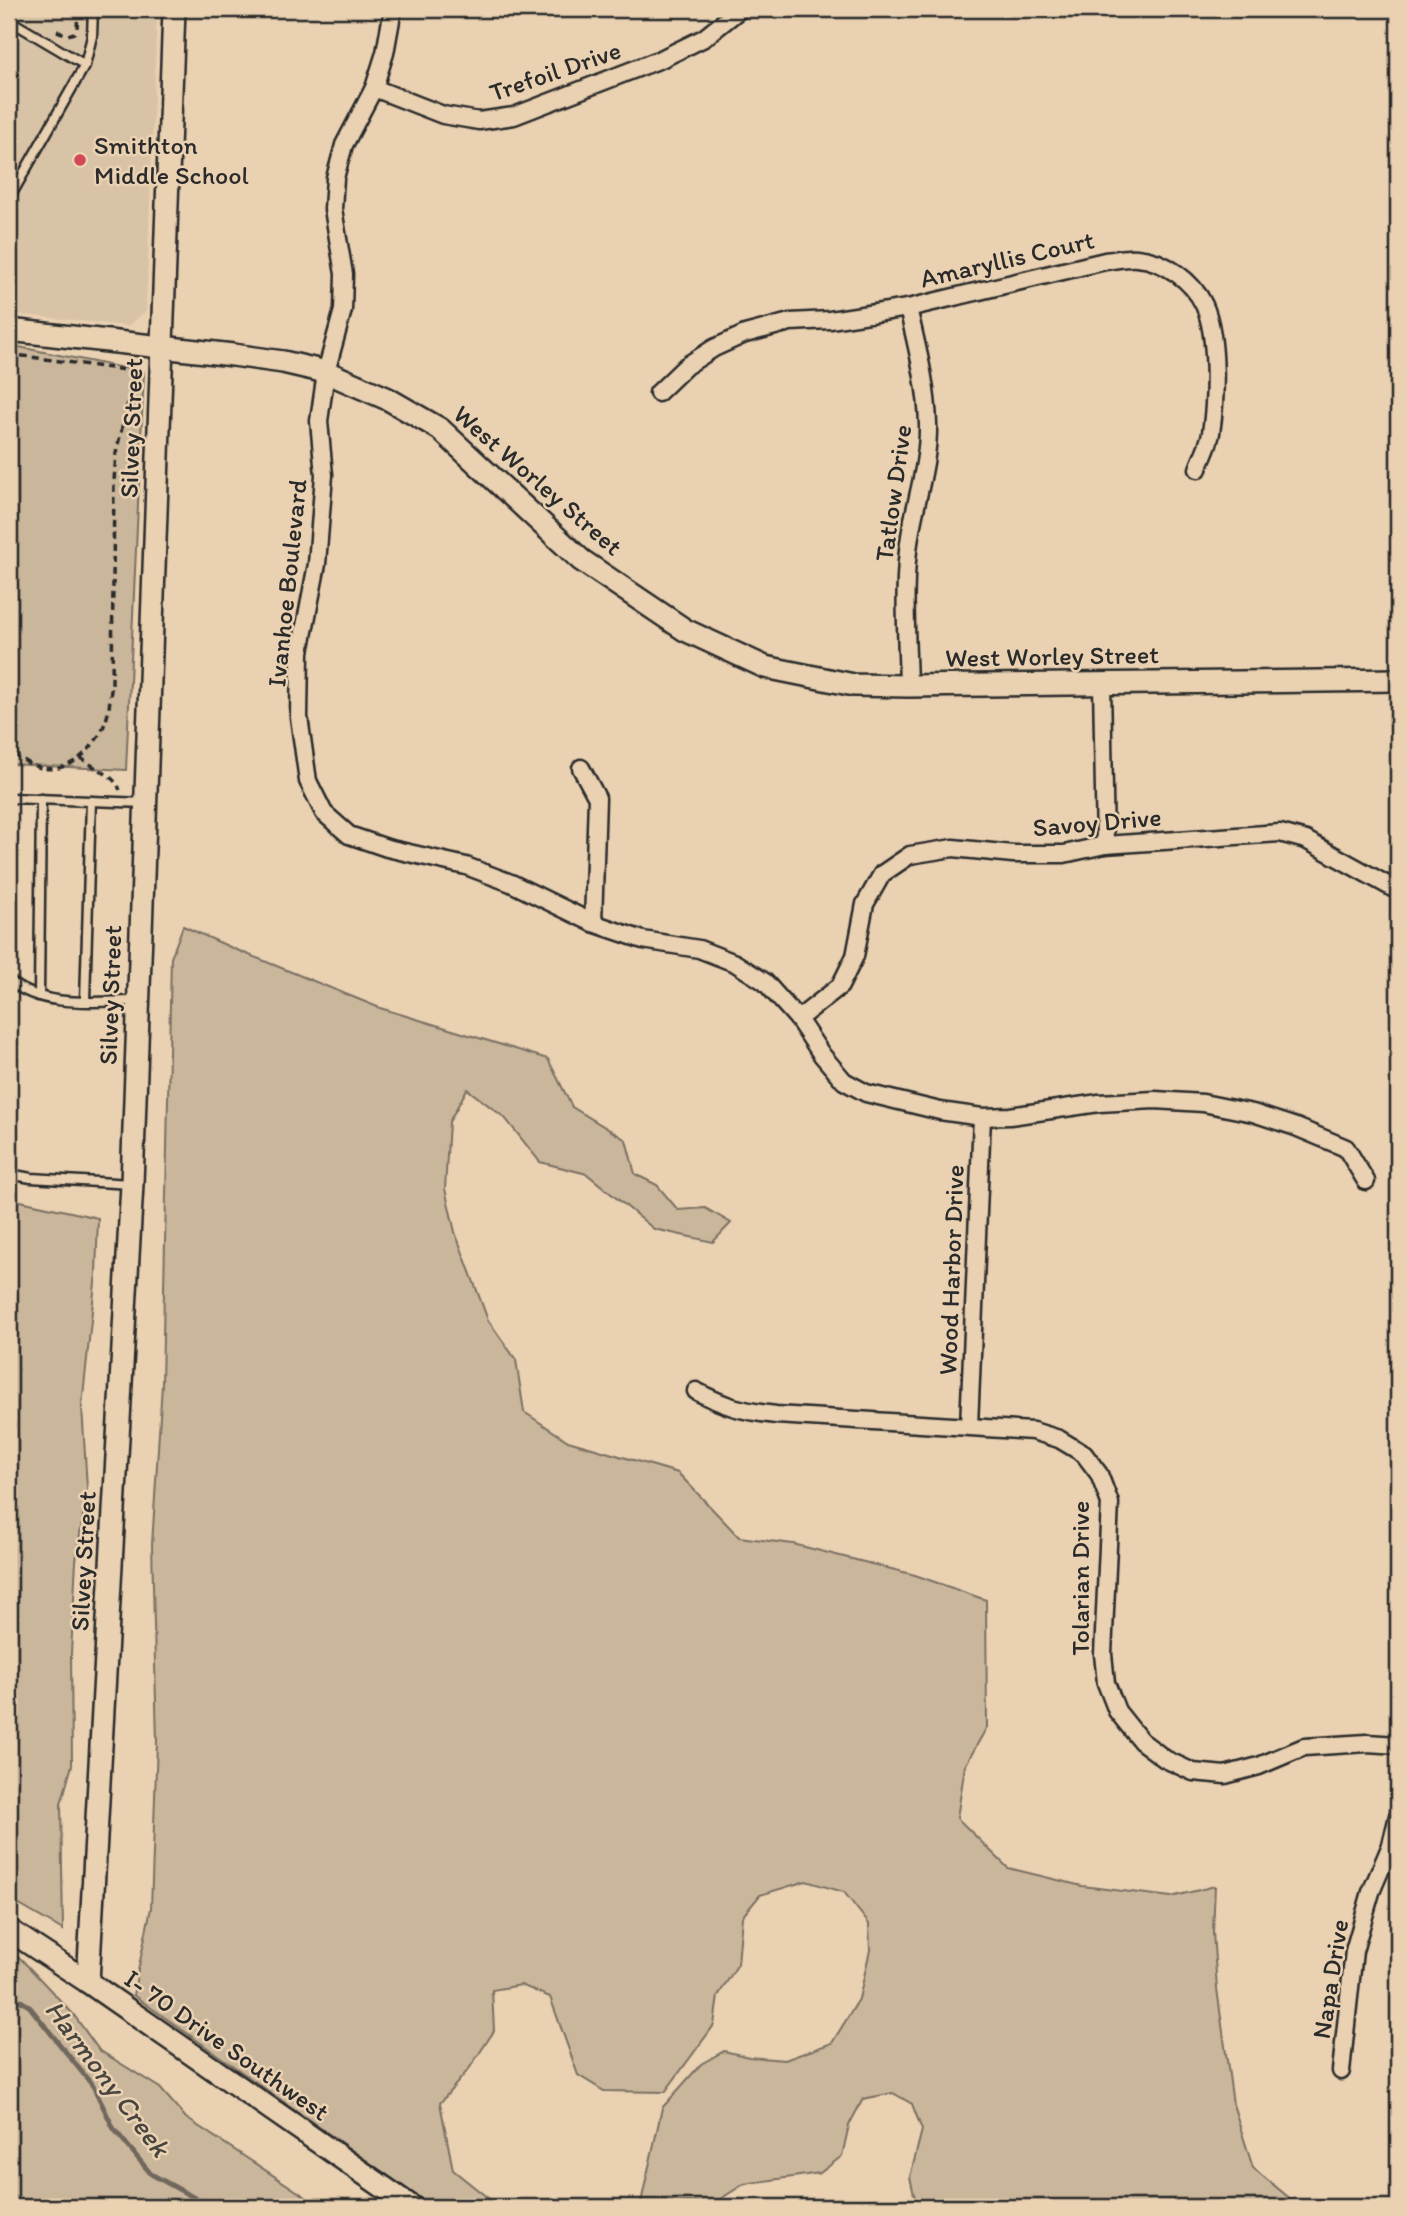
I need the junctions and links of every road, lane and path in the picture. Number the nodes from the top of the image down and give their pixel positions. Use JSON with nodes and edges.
{"nodes":[{"id":1,"x":78,"y":9,"type":"edge"},
{"id":2,"x":93,"y":9,"type":"edge"},
{"id":3,"x":174,"y":9,"type":"edge"},
{"id":4,"x":393,"y":9,"type":"edge"},
{"id":5,"x":740,"y":9,"type":"edge"},
{"id":6,"x":9,"y":20,"type":"edge"},
{"id":7,"x":51,"y":28,"type":"dead end"},
{"id":8,"x":85,"y":65,"type":"junction"},
{"id":9,"x":374,"y":88,"type":"junction"},
{"id":10,"x":9,"y":199,"type":"edge"},
{"id":11,"x":908,"y":308,"type":"junction"},
{"id":12,"x":9,"y":330,"type":"edge"},
{"id":13,"x":162,"y":348,"type":"junction"},
{"id":14,"x":9,"y":354,"type":"edge"},
{"id":15,"x":326,"y":372,"type":"junction"},
{"id":16,"x":658,"y":393,"type":"dead end"},
{"id":17,"x":1198,"y":469,"type":"dead end"},
{"id":18,"x":1398,"y":680,"type":"edge"},
{"id":19,"x":1101,"y":684,"type":"junction"},
{"id":20,"x":908,"y":686,"type":"junction"},
{"id":21,"x":9,"y":751,"type":"edge"},
{"id":22,"x":80,"y":757,"type":"junction"},
{"id":23,"x":581,"y":768,"type":"dead end"},
{"id":24,"x":145,"y":792,"type":"junction"},
{"id":25,"x":9,"y":798,"type":"edge"},
{"id":26,"x":40,"y":799,"type":"junction"},
{"id":27,"x":91,"y":801,"type":"junction"},
{"id":28,"x":1105,"y":845,"type":"junction"},
{"id":29,"x":1398,"y":891,"type":"edge"},
{"id":30,"x":593,"y":923,"type":"junction"},
{"id":31,"x":9,"y":980,"type":"edge"},
{"id":32,"x":38,"y":996,"type":"junction"},
{"id":33,"x":85,"y":1001,"type":"junction"},
{"id":34,"x":138,"y":1001,"type":"junction"},
{"id":35,"x":798,"y":1019,"type":"junction"},
{"id":36,"x":982,"y":1117,"type":"junction"},
{"id":37,"x":9,"y":1174,"type":"edge"},
{"id":38,"x":1366,"y":1181,"type":"dead end"},
{"id":39,"x":132,"y":1184,"type":"junction"},
{"id":40,"x":696,"y":1391,"type":"dead end"},
{"id":41,"x":969,"y":1426,"type":"junction"},
{"id":42,"x":1398,"y":1745,"type":"edge"},
{"id":43,"x":1398,"y":1816,"type":"edge"},
{"id":44,"x":1393,"y":1856,"type":"edge"},
{"id":45,"x":9,"y":1930,"type":"edge"},
{"id":46,"x":88,"y":1982,"type":"junction"},
{"id":47,"x":1341,"y":2071,"type":"dead end"},
{"id":48,"x":412,"y":2207,"type":"edge"}],
"edges":[{"from":1,"to":7,"type":"path"},
{"from":2,"to":8,"type":"lane"},
{"from":3,"to":13,"type":"street","name":"Silvey Street"},
{"from":4,"to":9,"type":"street","name":"Ivanhoe Boulevard"},
{"from":5,"to":9,"type":"street","name":"Trefoil Drive"},
{"from":6,"to":8,"type":"lane"},
{"from":8,"to":10,"type":"lane"},
{"from":9,"to":15,"type":"street","name":"Ivanhoe Boulevard"},
{"from":11,"to":16,"type":"street","name":"Amaryllis Court"},
{"from":11,"to":17,"type":"street","name":"Amaryllis Court"},
{"from":11,"to":20,"type":"street","name":"Tatlow Drive"},
{"from":12,"to":13,"type":"street","name":"West Worley Street"},
{"from":13,"to":15,"type":"street","name":"West Worley Street"},
{"from":13,"to":24,"type":"street","name":"Silvey Street"},
{"from":14,"to":22,"type":"path"},
{"from":15,"to":20,"type":"street","name":"West Worley Street"},
{"from":15,"to":30,"type":"street","name":"Ivanhoe Boulevard"},
{"from":18,"to":19,"type":"street","name":"West Worley Street"},
{"from":19,"to":20,"type":"street","name":"West Worley Street"},
{"from":19,"to":28,"type":"street"},
{"from":21,"to":22,"type":"path"},
{"from":22,"to":24,"type":"path"},
{"from":23,"to":30,"type":"street"},
{"from":24,"to":27,"type":"lane"},
{"from":24,"to":34,"type":"street","name":"Silvey Street"},
{"from":25,"to":26,"type":"lane"},
{"from":26,"to":27,"type":"lane"},
{"from":26,"to":32,"type":"lane"},
{"from":27,"to":33,"type":"lane"},
{"from":28,"to":29,"type":"street","name":"Savoy Drive"},
{"from":28,"to":35,"type":"street","name":"Savoy Drive"},
{"from":30,"to":35,"type":"street","name":"Ivanhoe Boulevard"},
{"from":31,"to":32,"type":"lane"},
{"from":32,"to":33,"type":"lane"},
{"from":33,"to":34,"type":"lane"},
{"from":34,"to":39,"type":"street","name":"Silvey Street"},
{"from":35,"to":36,"type":"street","name":"Ivanhoe Boulevard"},
{"from":36,"to":38,"type":"street","name":"Ivanhoe Boulevard"},
{"from":36,"to":41,"type":"street","name":"Wood Harbor Drive"},
{"from":37,"to":39,"type":"lane"},
{"from":39,"to":46,"type":"street","name":"Silvey Street"},
{"from":40,"to":41,"type":"street","name":"Tolarian Drive"},
{"from":41,"to":42,"type":"street","name":"Tolarian Drive"},
{"from":43,"to":44,"type":"street","name":"Napa Drive"},
{"from":44,"to":47,"type":"street","name":"Napa Drive"},
{"from":45,"to":46,"type":"street","name":"I- 70 Drive Southwest"},
{"from":46,"to":48,"type":"street","name":"I- 70 Drive Southwest"}]}
